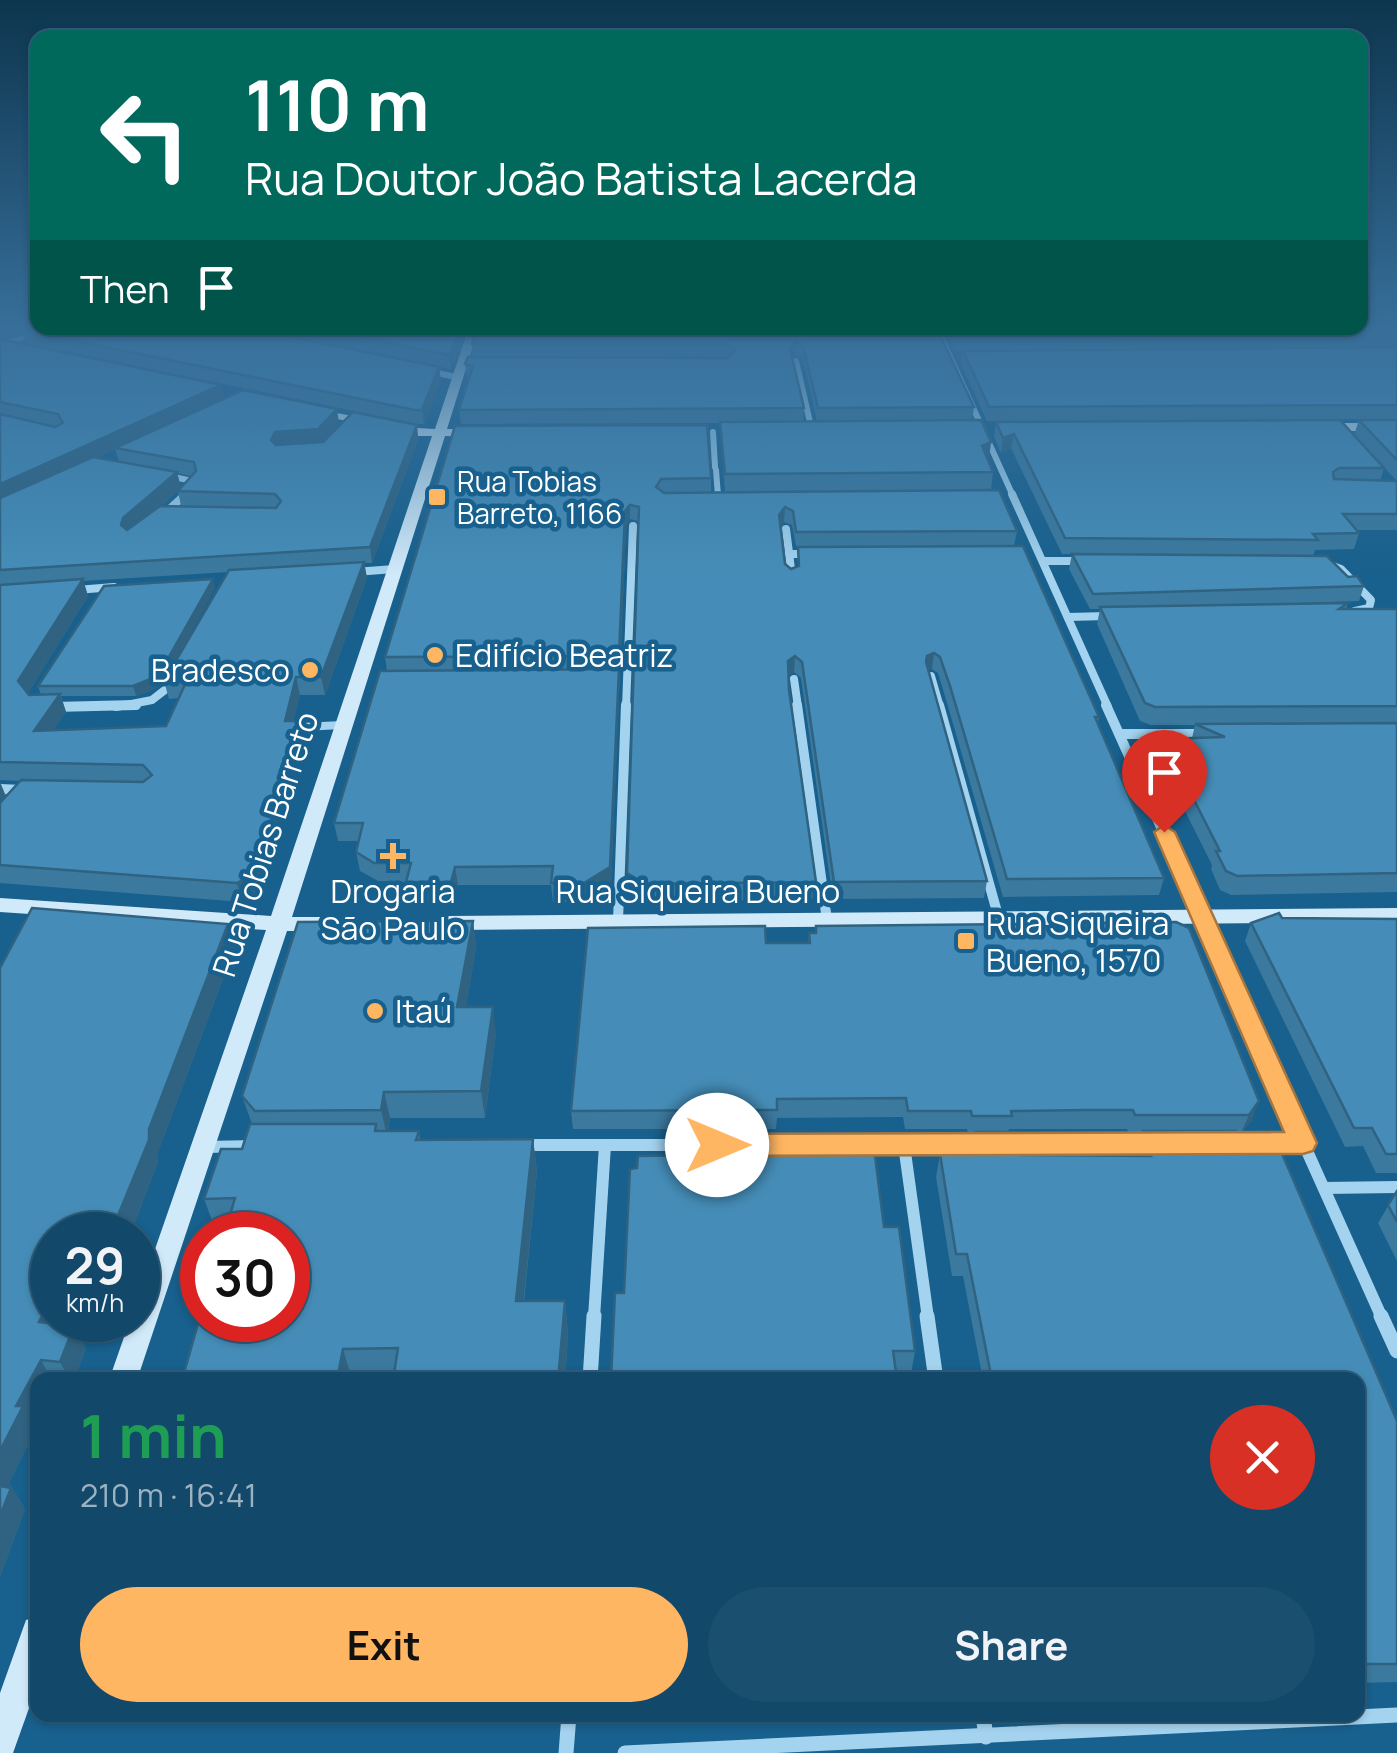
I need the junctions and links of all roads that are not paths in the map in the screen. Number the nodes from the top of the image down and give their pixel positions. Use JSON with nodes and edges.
{"nodes":[{"id":1,"x":305,"y":412,"type":"edge"},
{"id":2,"x":446,"y":412,"type":"edge"},
{"id":3,"x":807,"y":412,"type":"edge"},
{"id":4,"x":980,"y":412,"type":"edge"},
{"id":5,"x":1338,"y":427,"type":"junction"},
{"id":6,"x":1397,"y":427,"type":"edge"},
{"id":7,"x":1299,"y":428,"type":"edge"},
{"id":8,"x":966,"y":431,"type":"edge"},
{"id":9,"x":990,"y":431,"type":"junction"},
{"id":10,"x":694,"y":432,"type":"edge"},
{"id":11,"x":713,"y":432,"type":"junction"},
{"id":12,"x":733,"y":432,"type":"edge"},
{"id":13,"x":792,"y":432,"type":"edge"},
{"id":14,"x":812,"y":432,"type":"junction"},
{"id":15,"x":830,"y":432,"type":"edge"},
{"id":16,"x":439,"y":433,"type":"junction"},
{"id":17,"x":502,"y":433,"type":"edge"},
{"id":18,"x":1349,"y":440,"type":"edge"},
{"id":19,"x":156,"y":474,"type":"edge"},
{"id":20,"x":1013,"y":496,"type":"junction"},
{"id":21,"x":994,"y":497,"type":"edge"},
{"id":22,"x":700,"y":500,"type":"edge"},
{"id":23,"x":718,"y":500,"type":"junction"},
{"id":24,"x":738,"y":500,"type":"edge"},
{"id":25,"x":164,"y":514,"type":"junction"},
{"id":26,"x":182,"y":514,"type":"edge"},
{"id":27,"x":148,"y":526,"type":"edge"},
{"id":28,"x":633,"y":526,"type":"dead end"},
{"id":29,"x":786,"y":529,"type":"dead end"},
{"id":30,"x":1022,"y":553,"type":"edge"},
{"id":31,"x":789,"y":554,"type":"junction"},
{"id":32,"x":828,"y":554,"type":"edge"},
{"id":33,"x":1042,"y":557,"type":"junction"},
{"id":34,"x":1100,"y":562,"type":"edge"},
{"id":35,"x":1324,"y":564,"type":"edge"},
{"id":36,"x":394,"y":570,"type":"junction"},
{"id":37,"x":339,"y":572,"type":"edge"},
{"id":38,"x":792,"y":577,"type":"edge"},
{"id":39,"x":120,"y":587,"type":"edge"},
{"id":40,"x":65,"y":591,"type":"edge"},
{"id":41,"x":1341,"y":612,"type":"edge"},
{"id":42,"x":1127,"y":616,"type":"edge"},
{"id":43,"x":1068,"y":617,"type":"junction"},
{"id":44,"x":183,"y":666,"type":"edge"},
{"id":45,"x":931,"y":676,"type":"edge"},
{"id":46,"x":627,"y":678,"type":"junction"},
{"id":47,"x":794,"y":678,"type":"dead end"},
{"id":48,"x":608,"y":679,"type":"edge"},
{"id":49,"x":358,"y":681,"type":"junction"},
{"id":50,"x":378,"y":681,"type":"edge"},
{"id":51,"x":39,"y":705,"type":"edge"},
{"id":52,"x":343,"y":725,"type":"junction"},
{"id":53,"x":302,"y":727,"type":"edge"},
{"id":54,"x":1120,"y":734,"type":"junction"},
{"id":55,"x":1221,"y":734,"type":"edge"},
{"id":56,"x":0,"y":789,"type":"edge"},
{"id":57,"x":22,"y":790,"type":"junction"},
{"id":58,"x":40,"y":790,"type":"edge"},
{"id":59,"x":11,"y":806,"type":"edge"},
{"id":60,"x":0,"y":906,"type":"edge"},
{"id":61,"x":1397,"y":915,"type":"edge"},
{"id":62,"x":1202,"y":917,"type":"junction"},
{"id":63,"x":999,"y":919,"type":"junction"},
{"id":64,"x":827,"y":920,"type":"junction"},
{"id":65,"x":618,"y":922,"type":"junction"},
{"id":66,"x":423,"y":923,"type":"edge"},
{"id":67,"x":279,"y":924,"type":"junction"},
{"id":68,"x":345,"y":924,"type":"edge"},
{"id":69,"x":1303,"y":1143,"type":"junction"},
{"id":70,"x":1170,"y":1144,"type":"edge"},
{"id":71,"x":1208,"y":1144,"type":"edge"},
{"id":72,"x":605,"y":1145,"type":"junction"},
{"id":73,"x":904,"y":1145,"type":"junction"},
{"id":74,"x":280,"y":1146,"type":"edge"},
{"id":75,"x":509,"y":1146,"type":"edge"},
{"id":76,"x":203,"y":1147,"type":"junction"},
{"id":77,"x":1397,"y":1187,"type":"edge"},
{"id":78,"x":1324,"y":1188,"type":"junction"},
{"id":79,"x":1397,"y":1351,"type":"edge"},
{"id":80,"x":126,"y":1372,"type":"edge"},
{"id":81,"x":591,"y":1372,"type":"edge"},
{"id":82,"x":935,"y":1372,"type":"edge"},
{"id":83,"x":30,"y":1655,"type":"edge"},
{"id":84,"x":1397,"y":1715,"type":"edge"},
{"id":85,"x":1365,"y":1717,"type":"edge"},
{"id":86,"x":568,"y":1722,"type":"edge"},
{"id":87,"x":984,"y":1722,"type":"edge"},
{"id":88,"x":1272,"y":1722,"type":"edge"},
{"id":89,"x":986,"y":1738,"type":"junction"},
{"id":90,"x":0,"y":1743,"type":"edge"},
{"id":91,"x":566,"y":1753,"type":"edge"},
{"id":92,"x":625,"y":1753,"type":"edge"}],
"edges":[{"from":1,"to":16,"type":"main road"},
{"from":2,"to":16,"type":"main road","name":"Rua Tobias Barreto"},
{"from":3,"to":14,"type":"street"},
{"from":4,"to":9,"type":"street"},
{"from":5,"to":6,"type":"main road"},
{"from":5,"to":7,"type":"main road"},
{"from":5,"to":18,"type":"street"},
{"from":8,"to":9,"type":"main road"},
{"from":9,"to":20,"type":"street"},
{"from":10,"to":11,"type":"main road"},
{"from":11,"to":12,"type":"main road"},
{"from":11,"to":23,"type":"street"},
{"from":13,"to":14,"type":"main road"},
{"from":14,"to":15,"type":"main road"},
{"from":16,"to":17,"type":"main road"},
{"from":16,"to":36,"type":"main road","name":"Rua Tobias Barreto"},
{"from":19,"to":25,"type":"street"},
{"from":20,"to":21,"type":"street"},
{"from":20,"to":33,"type":"street"},
{"from":22,"to":23,"type":"street"},
{"from":23,"to":24,"type":"street"},
{"from":25,"to":26,"type":"street"},
{"from":25,"to":27,"type":"street"},
{"from":28,"to":46,"type":"street"},
{"from":29,"to":31,"type":"street"},
{"from":30,"to":33,"type":"street"},
{"from":31,"to":32,"type":"street"},
{"from":31,"to":38,"type":"street"},
{"from":33,"to":34,"type":"street"},
{"from":33,"to":43,"type":"street"},
{"from":35,"to":41,"type":"street"},
{"from":36,"to":37,"type":"street"},
{"from":36,"to":49,"type":"main road","name":"Rua Tobias Barreto"},
{"from":39,"to":40,"type":"street"},
{"from":42,"to":43,"type":"street"},
{"from":43,"to":54,"type":"street"},
{"from":44,"to":51,"type":"street"},
{"from":45,"to":63,"type":"street"},
{"from":46,"to":48,"type":"street"},
{"from":46,"to":65,"type":"street"},
{"from":47,"to":64,"type":"street"},
{"from":49,"to":50,"type":"street"},
{"from":49,"to":52,"type":"main road","name":"Rua Tobias Barreto"},
{"from":52,"to":53,"type":"lane"},
{"from":52,"to":67,"type":"main road","name":"Rua Tobias Barreto"},
{"from":54,"to":55,"type":"street"},
{"from":54,"to":62,"type":"street"},
{"from":56,"to":57,"type":"street"},
{"from":57,"to":58,"type":"street"},
{"from":57,"to":59,"type":"street"},
{"from":60,"to":67,"type":"main road"},
{"from":61,"to":62,"type":"main road","name":"Rua Siqueira Bueno"},
{"from":62,"to":63,"type":"main road","name":"Rua Siqueira Bueno"},
{"from":62,"to":69,"type":"street"},
{"from":63,"to":64,"type":"main road","name":"Rua Siqueira Bueno"},
{"from":64,"to":65,"type":"main road","name":"Rua Siqueira Bueno"},
{"from":65,"to":66,"type":"main road","name":"Rua Siqueira Bueno"},
{"from":67,"to":68,"type":"main road"},
{"from":67,"to":76,"type":"main road","name":"Rua Tobias Barreto"},
{"from":69,"to":71,"type":"street"},
{"from":69,"to":78,"type":"street"},
{"from":70,"to":73,"type":"street"},
{"from":72,"to":73,"type":"street"},
{"from":72,"to":75,"type":"street"},
{"from":72,"to":81,"type":"street"},
{"from":73,"to":82,"type":"street"},
{"from":74,"to":76,"type":"street"},
{"from":76,"to":80,"type":"main road","name":"Rua Tobias Barreto"},
{"from":77,"to":78,"type":"street"},
{"from":78,"to":79,"type":"street"},
{"from":83,"to":90,"type":"main road"},
{"from":84,"to":85,"type":"street"},
{"from":86,"to":91,"type":"street"},
{"from":87,"to":89,"type":"street"},
{"from":88,"to":89,"type":"street"},
{"from":89,"to":92,"type":"street"}]}
